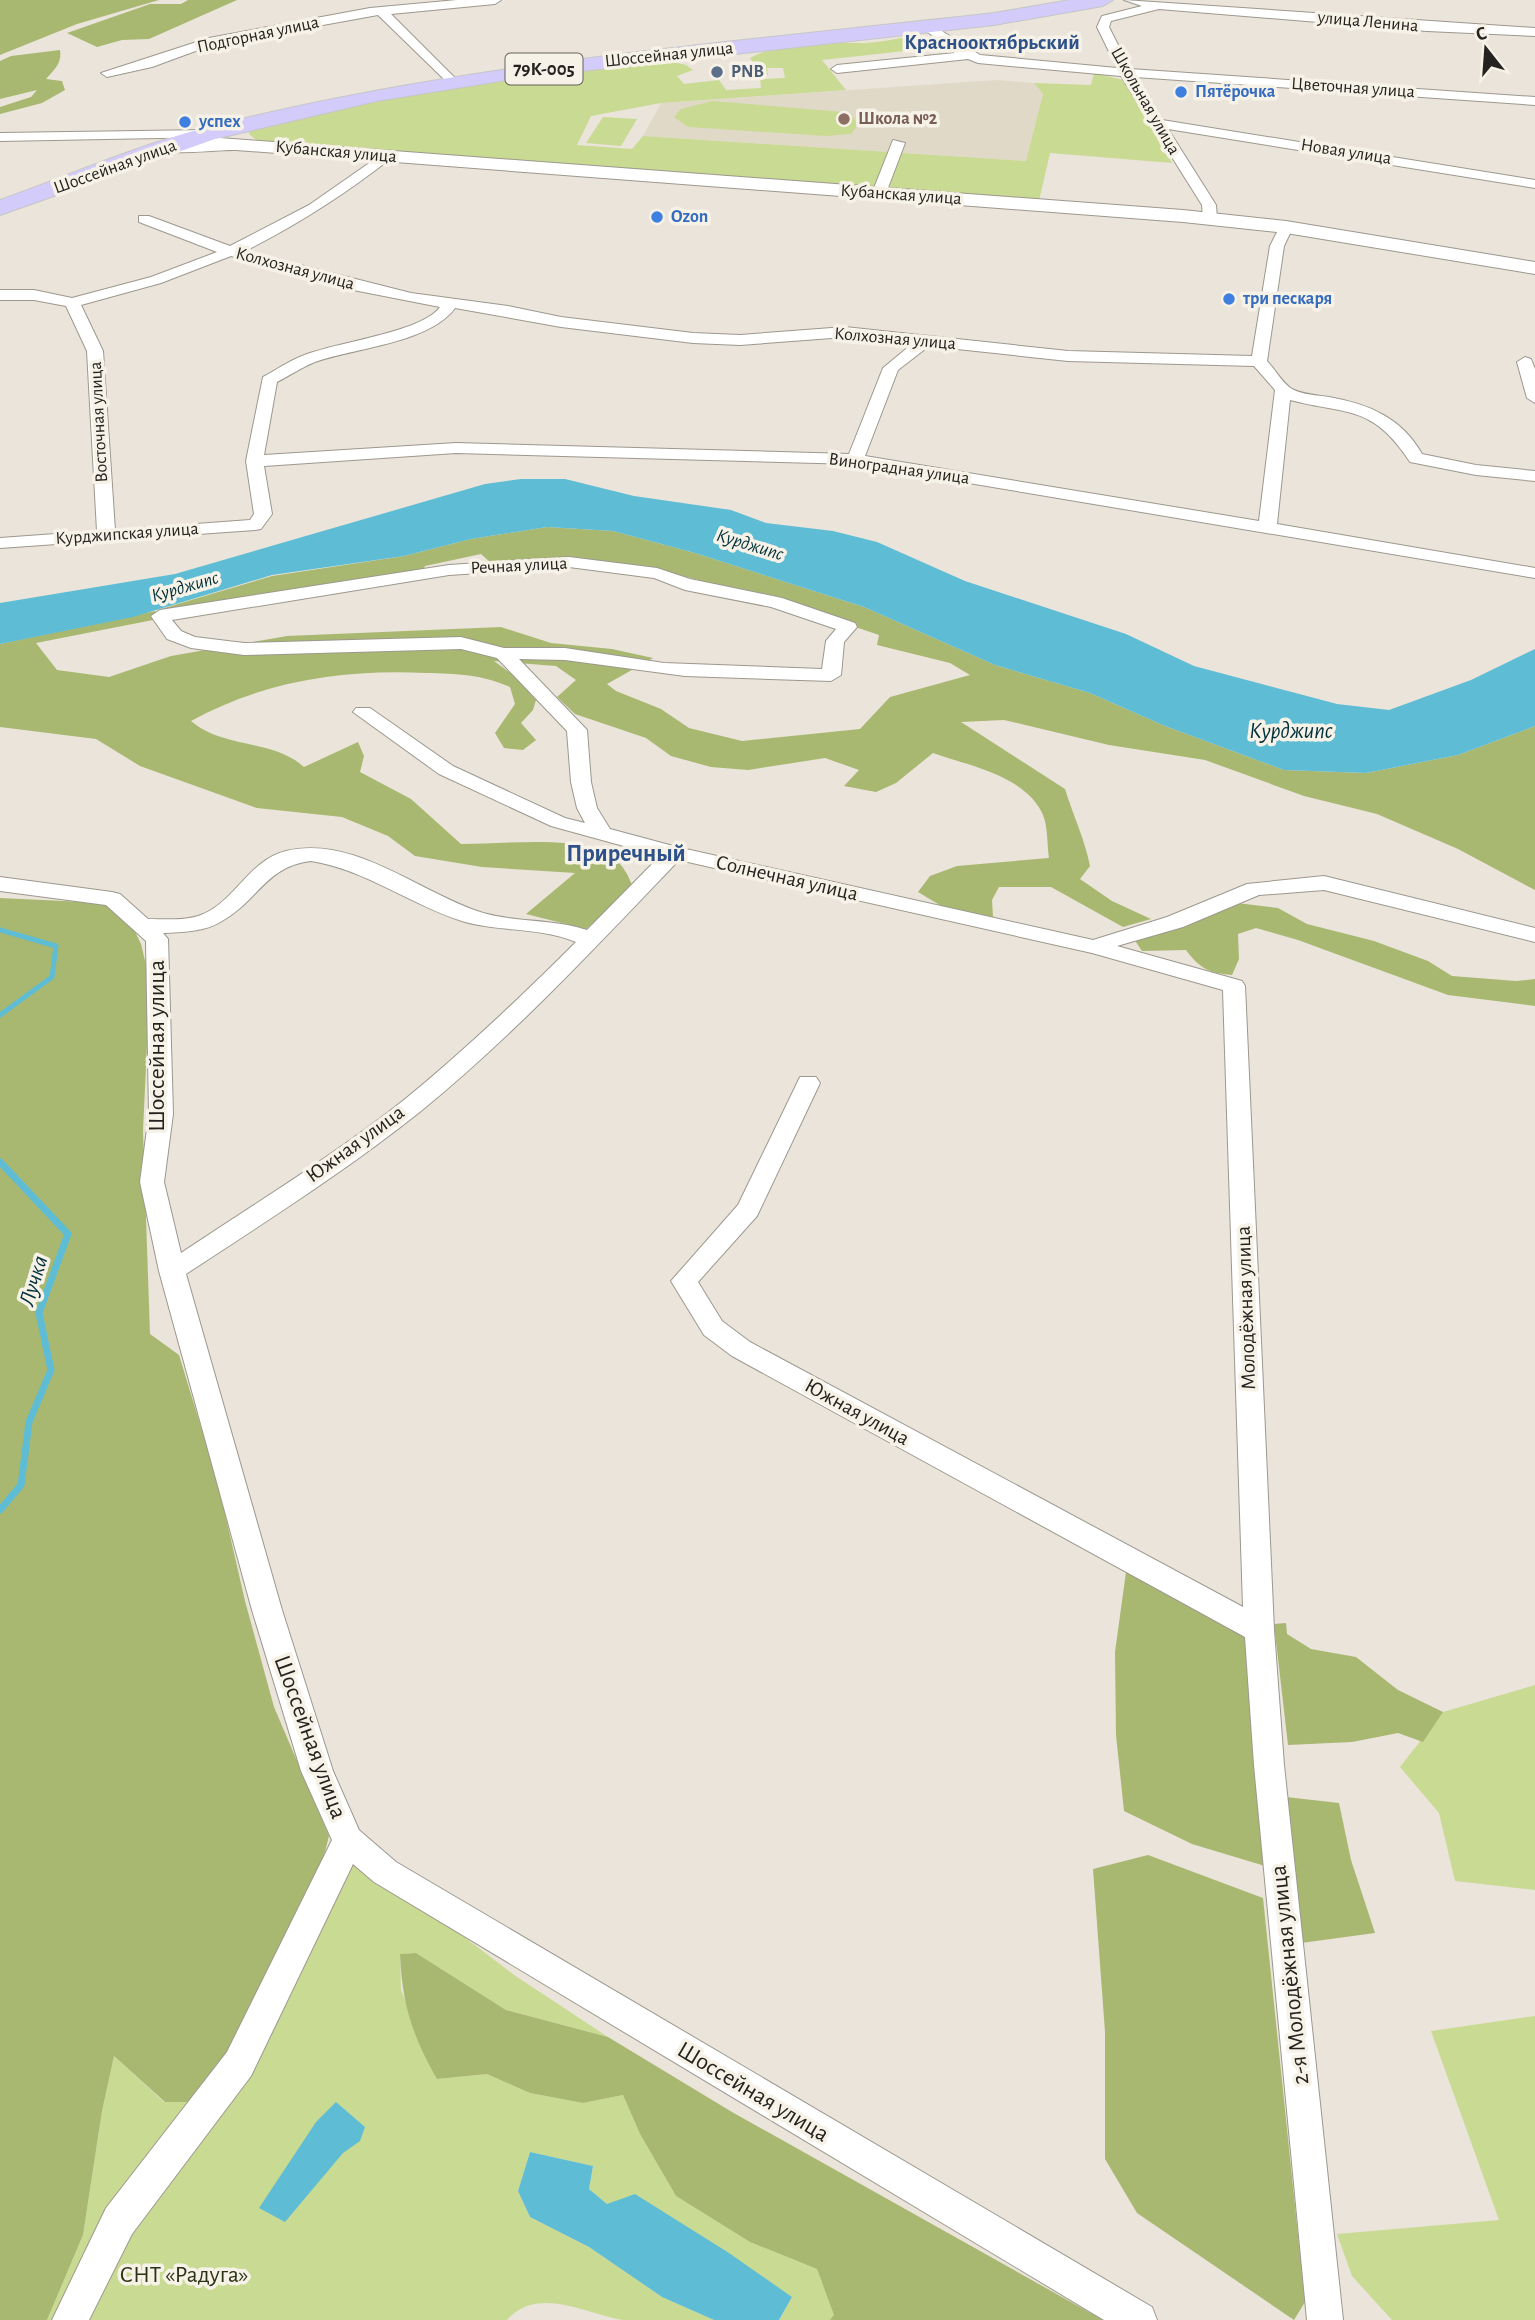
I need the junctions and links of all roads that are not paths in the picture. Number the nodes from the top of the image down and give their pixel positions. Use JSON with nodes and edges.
{"nodes":[{"id":1,"x":495,"y":0,"type":"edge"},
{"id":2,"x":1082,"y":0,"type":"edge"},
{"id":3,"x":1103,"y":0,"type":"edge"},
{"id":4,"x":1130,"y":0,"type":"edge"},
{"id":5,"x":1159,"y":5,"type":"junction"},
{"id":6,"x":1057,"y":9,"type":"junction"},
{"id":7,"x":382,"y":12,"type":"junction"},
{"id":8,"x":993,"y":19,"type":"junction"},
{"id":9,"x":929,"y":27,"type":"junction"},
{"id":10,"x":1535,"y":32,"type":"edge"},
{"id":11,"x":871,"y":33,"type":"junction"},
{"id":12,"x":946,"y":40,"type":"junction"},
{"id":13,"x":970,"y":55,"type":"junction"},
{"id":14,"x":837,"y":69,"type":"dead end"},
{"id":15,"x":1125,"y":72,"type":"junction"},
{"id":16,"x":107,"y":73,"type":"dead end"},
{"id":17,"x":450,"y":81,"type":"junction"},
{"id":18,"x":1442,"y":95,"type":"junction"},
{"id":19,"x":1535,"y":101,"type":"edge"},
{"id":20,"x":1535,"y":112,"type":"edge"},
{"id":21,"x":256,"y":121,"type":"junction"},
{"id":22,"x":1157,"y":123,"type":"junction"},
{"id":23,"x":208,"y":134,"type":"junction"},
{"id":24,"x":0,"y":137,"type":"edge"},
{"id":25,"x":898,"y":143,"type":"dead end"},
{"id":26,"x":264,"y":146,"type":"junction"},
{"id":27,"x":164,"y":148,"type":"junction"},
{"id":28,"x":384,"y":156,"type":"junction"},
{"id":29,"x":1535,"y":184,"type":"edge"},
{"id":30,"x":879,"y":193,"type":"junction"},
{"id":31,"x":0,"y":208,"type":"edge"},
{"id":32,"x":144,"y":219,"type":"dead end"},
{"id":33,"x":1210,"y":219,"type":"junction"},
{"id":34,"x":1286,"y":227,"type":"junction"},
{"id":35,"x":232,"y":252,"type":"junction"},
{"id":36,"x":1535,"y":268,"type":"edge"},
{"id":37,"x":0,"y":295,"type":"edge"},
{"id":38,"x":72,"y":303,"type":"junction"},
{"id":39,"x":450,"y":304,"type":"junction"},
{"id":40,"x":925,"y":341,"type":"junction"},
{"id":41,"x":1259,"y":362,"type":"junction"},
{"id":42,"x":1525,"y":362,"type":"dead end"},
{"id":43,"x":1283,"y":390,"type":"junction"},
{"id":44,"x":1535,"y":398,"type":"edge"},
{"id":45,"x":855,"y":459,"type":"junction"},
{"id":46,"x":255,"y":461,"type":"junction"},
{"id":47,"x":1535,"y":476,"type":"edge"},
{"id":48,"x":1267,"y":530,"type":"junction"},
{"id":49,"x":106,"y":535,"type":"junction"},
{"id":50,"x":0,"y":543,"type":"edge"},
{"id":51,"x":1535,"y":573,"type":"edge"},
{"id":52,"x":504,"y":654,"type":"junction"},
{"id":53,"x":363,"y":712,"type":"dead end"},
{"id":54,"x":601,"y":832,"type":"junction"},
{"id":55,"x":674,"y":853,"type":"junction"},
{"id":56,"x":0,"y":884,"type":"edge"},
{"id":57,"x":143,"y":926,"type":"junction"},
{"id":58,"x":1535,"y":935,"type":"edge"},
{"id":59,"x":591,"y":940,"type":"junction"},
{"id":60,"x":1095,"y":947,"type":"junction"},
{"id":61,"x":1234,"y":986,"type":"joint"},
{"id":62,"x":808,"y":1083,"type":"dead end"},
{"id":63,"x":172,"y":1271,"type":"junction"},
{"id":64,"x":1259,"y":1630,"type":"junction"},
{"id":65,"x":348,"y":1840,"type":"junction"},
{"id":66,"x":70,"y":2320,"type":"edge"},
{"id":67,"x":1139,"y":2320,"type":"edge"},
{"id":68,"x":1325,"y":2320,"type":"edge"}],
"edges":[{"from":1,"to":7,"type":"street","name":"Подгорная улица"},
{"from":2,"to":6,"type":"street"},
{"from":3,"to":6,"type":"main road","name":"Шоссейная улица","number":"79К-005"},
{"from":4,"to":5,"type":"street"},
{"from":5,"to":10,"type":"street","name":"улица Ленина"},
{"from":5,"to":15,"type":"street","name":"Школьная улица"},
{"from":6,"to":8,"type":"main road","name":"Шоссейная улица","number":"79К-005"},
{"from":7,"to":16,"type":"street","name":"Подгорная улица"},
{"from":7,"to":17,"type":"street"},
{"from":8,"to":9,"type":"main road","name":"Шоссейная улица","number":"79К-005"},
{"from":8,"to":12,"type":"street"},
{"from":9,"to":11,"type":"main road","name":"Шоссейная улица","number":"79К-005"},
{"from":9,"to":12,"type":"street","name":"Цветочная улица"},
{"from":11,"to":12,"type":"street"},
{"from":11,"to":17,"type":"main road","name":"Шоссейная улица","number":"79К-005"},
{"from":12,"to":13,"type":"street","name":"Цветочная улица"},
{"from":13,"to":14,"type":"street"},
{"from":13,"to":15,"type":"street","name":"Цветочная улица"},
{"from":15,"to":18,"type":"street","name":"Цветочная улица"},
{"from":15,"to":22,"type":"street","name":"Школьная улица"},
{"from":17,"to":21,"type":"main road","name":"Шоссейная улица","number":"79К-005"},
{"from":18,"to":19,"type":"street","name":"Цветочная улица"},
{"from":18,"to":20,"type":"street"},
{"from":21,"to":23,"type":"main road","name":"Шоссейная улица","number":"79К-005"},
{"from":21,"to":26,"type":"main road"},
{"from":22,"to":29,"type":"street","name":"Новая улица"},
{"from":22,"to":33,"type":"street","name":"Школьная улица"},
{"from":23,"to":24,"type":"street"},
{"from":23,"to":26,"type":"main road"},
{"from":23,"to":27,"type":"main road","name":"Шоссейная улица","number":"79К-005"},
{"from":25,"to":30,"type":"street"},
{"from":26,"to":27,"type":"main road"},
{"from":26,"to":28,"type":"main road","name":"Кубанская улица"},
{"from":27,"to":31,"type":"main road","name":"Шоссейная улица","number":"79К-005"},
{"from":28,"to":30,"type":"main road","name":"Кубанская улица"},
{"from":28,"to":35,"type":"street"},
{"from":30,"to":33,"type":"main road","name":"Кубанская улица"},
{"from":32,"to":35,"type":"street","name":"Колхозная улица"},
{"from":33,"to":34,"type":"main road","name":"Кубанская улица"},
{"from":34,"to":36,"type":"main road","name":"Кубанская улица"},
{"from":34,"to":41,"type":"street"},
{"from":35,"to":38,"type":"street"},
{"from":35,"to":39,"type":"street","name":"Колхозная улица"},
{"from":37,"to":38,"type":"street"},
{"from":38,"to":49,"type":"street","name":"Восточная улица"},
{"from":39,"to":40,"type":"street","name":"Колхозная улица"},
{"from":39,"to":46,"type":"street"},
{"from":40,"to":41,"type":"street","name":"Колхозная улица"},
{"from":40,"to":45,"type":"street"},
{"from":41,"to":43,"type":"street"},
{"from":42,"to":44,"type":"street"},
{"from":43,"to":47,"type":"street"},
{"from":43,"to":48,"type":"street"},
{"from":45,"to":46,"type":"street","name":"Виноградная улица"},
{"from":45,"to":48,"type":"street","name":"Виноградная улица"},
{"from":46,"to":49,"type":"street","name":"Курджипская улица"},
{"from":48,"to":51,"type":"street","name":"Виноградная улица"},
{"from":49,"to":50,"type":"street","name":"Курджипская улица"},
{"from":52,"to":52,"type":"street","name":"Речная улица"},
{"from":52,"to":54,"type":"street"},
{"from":53,"to":54,"type":"street","name":"Солнечная улица"},
{"from":54,"to":55,"type":"street","name":"Солнечная улица"},
{"from":55,"to":59,"type":"street","name":"Южная улица"},
{"from":55,"to":60,"type":"street","name":"Солнечная улица"},
{"from":56,"to":57,"type":"street","name":"Шоссейная улица"},
{"from":57,"to":59,"type":"street"},
{"from":57,"to":63,"type":"street","name":"Шоссейная улица"},
{"from":58,"to":60,"type":"street"},
{"from":59,"to":63,"type":"street","name":"Южная улица"},
{"from":60,"to":61,"type":"street","name":"Солнечная улица"},
{"from":61,"to":64,"type":"street","name":"Молодёжная улица"},
{"from":62,"to":64,"type":"street","name":"Южная улица"},
{"from":63,"to":65,"type":"street","name":"Шоссейная улица"},
{"from":64,"to":68,"type":"street","name":"2-я Молодёжная улица"},
{"from":65,"to":66,"type":"street"},
{"from":65,"to":67,"type":"street","name":"Шоссейная улица"}]}
